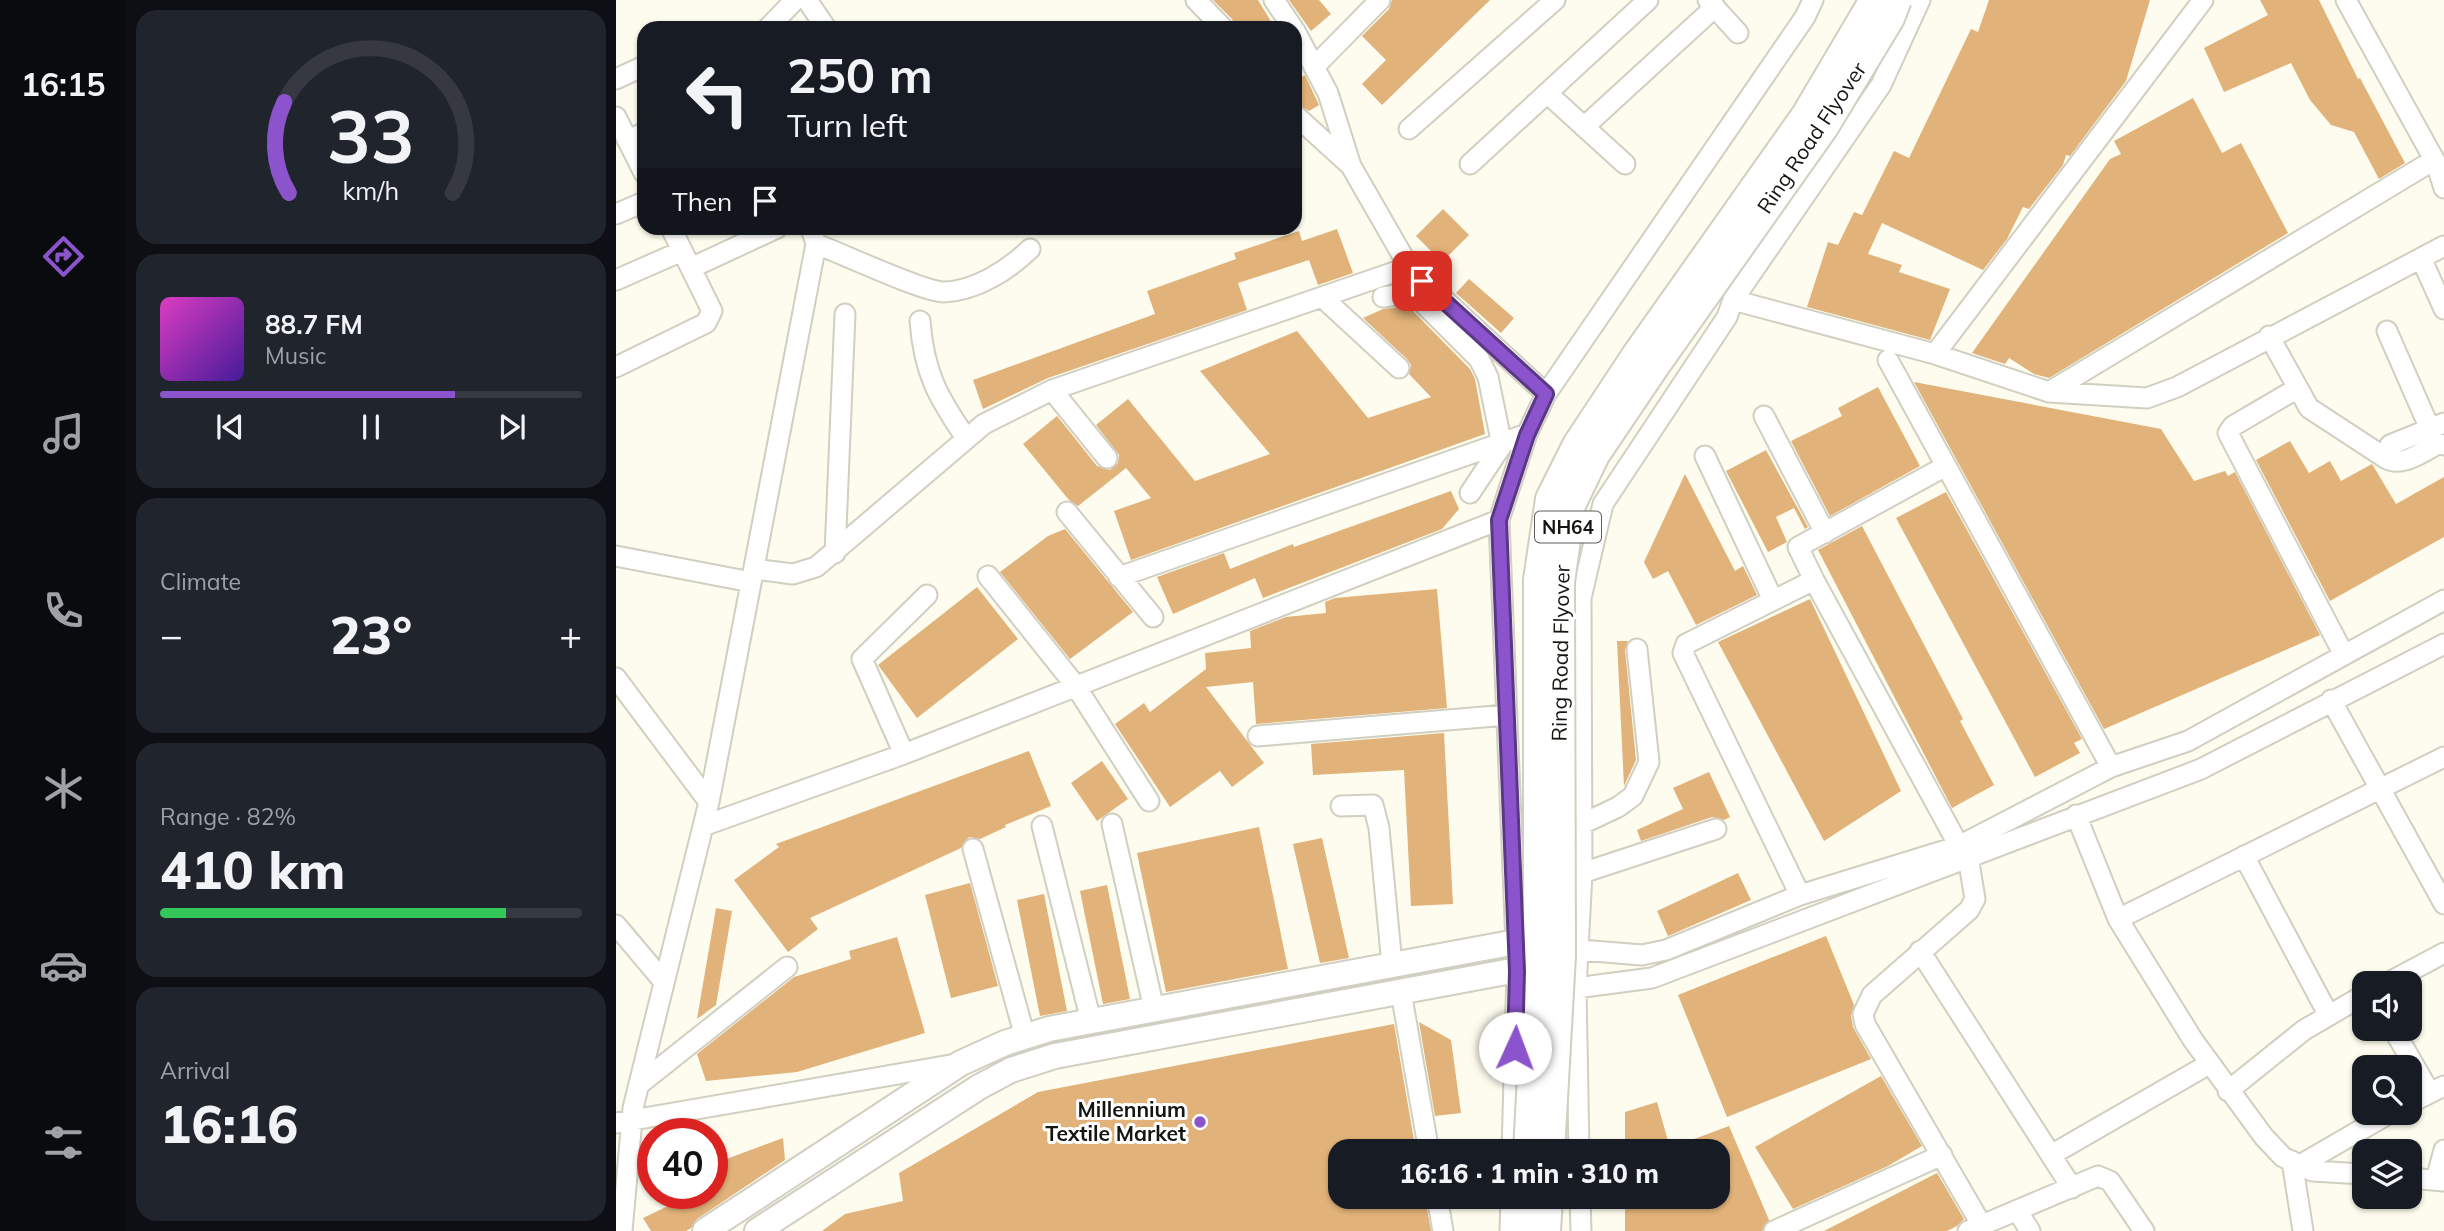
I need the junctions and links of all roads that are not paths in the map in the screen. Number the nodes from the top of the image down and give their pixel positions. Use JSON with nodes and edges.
{"nodes":[{"id":1,"x":795,"y":0,"type":"edge"},
{"id":2,"x":807,"y":0,"type":"edge"},
{"id":3,"x":1196,"y":0,"type":"edge"},
{"id":4,"x":1275,"y":0,"type":"edge"},
{"id":5,"x":1380,"y":0,"type":"edge"},
{"id":6,"x":1555,"y":0,"type":"edge"},
{"id":7,"x":1648,"y":0,"type":"edge"},
{"id":8,"x":1874,"y":0,"type":"edge"},
{"id":9,"x":1897,"y":0,"type":"edge"},
{"id":10,"x":1920,"y":0,"type":"edge"},
{"id":11,"x":2203,"y":0,"type":"edge"},
{"id":12,"x":2346,"y":0,"type":"edge"},
{"id":13,"x":1712,"y":4,"type":"edge"},
{"id":14,"x":1808,"y":6,"type":"edge"},
{"id":15,"x":775,"y":21,"type":"edge"},
{"id":16,"x":821,"y":21,"type":"edge"},
{"id":17,"x":1216,"y":21,"type":"edge"},
{"id":18,"x":1289,"y":21,"type":"edge"},
{"id":19,"x":1738,"y":33,"type":"dead end"},
{"id":20,"x":1302,"y":44,"type":"edge"},
{"id":21,"x":1314,"y":66,"type":"junction"},
{"id":22,"x":637,"y":69,"type":"edge"},
{"id":23,"x":616,"y":79,"type":"edge"},
{"id":24,"x":1547,"y":93,"type":"junction"},
{"id":25,"x":616,"y":117,"type":"edge"},
{"id":26,"x":1302,"y":121,"type":"edge"},
{"id":27,"x":1584,"y":127,"type":"junction"},
{"id":28,"x":1409,"y":129,"type":"dead end"},
{"id":29,"x":629,"y":142,"type":"edge"},
{"id":30,"x":637,"y":159,"type":"edge"},
{"id":31,"x":1470,"y":164,"type":"dead end"},
{"id":32,"x":1625,"y":164,"type":"dead end"},
{"id":33,"x":2438,"y":165,"type":"edge"},
{"id":34,"x":1351,"y":166,"type":"junction"},
{"id":35,"x":2444,"y":188,"type":"edge"},
{"id":36,"x":637,"y":205,"type":"edge"},
{"id":37,"x":616,"y":214,"type":"edge"},
{"id":38,"x":674,"y":235,"type":"edge"},
{"id":39,"x":762,"y":235,"type":"edge"},
{"id":40,"x":814,"y":236,"type":"edge"},
{"id":41,"x":2444,"y":246,"type":"edge"},
{"id":42,"x":1030,"y":249,"type":"dead end"},
{"id":43,"x":682,"y":251,"type":"junction"},
{"id":44,"x":2421,"y":258,"type":"junction"},
{"id":45,"x":1409,"y":267,"type":"junction"},
{"id":46,"x":691,"y":268,"type":"junction"},
{"id":47,"x":616,"y":280,"type":"edge"},
{"id":48,"x":1322,"y":297,"type":"junction"},
{"id":49,"x":1383,"y":297,"type":"dead end"},
{"id":50,"x":1733,"y":300,"type":"junction"},
{"id":51,"x":2444,"y":309,"type":"edge"},
{"id":52,"x":845,"y":314,"type":"dead end"},
{"id":53,"x":919,"y":321,"type":"dead end"},
{"id":54,"x":2387,"y":331,"type":"dead end"},
{"id":55,"x":2269,"y":336,"type":"junction"},
{"id":56,"x":1935,"y":354,"type":"junction"},
{"id":57,"x":1888,"y":360,"type":"dead end"},
{"id":58,"x":616,"y":367,"type":"edge"},
{"id":59,"x":1399,"y":368,"type":"dead end"},
{"id":60,"x":2297,"y":389,"type":"junction"},
{"id":61,"x":1052,"y":390,"type":"junction"},
{"id":62,"x":2049,"y":392,"type":"junction"},
{"id":63,"x":1546,"y":394,"type":"junction"},
{"id":64,"x":1763,"y":416,"type":"dead end"},
{"id":65,"x":2437,"y":426,"type":"edge"},
{"id":66,"x":1527,"y":435,"type":"junction"},
{"id":67,"x":967,"y":438,"type":"junction"},
{"id":68,"x":1502,"y":445,"type":"junction"},
{"id":69,"x":2390,"y":445,"type":"dead end"},
{"id":70,"x":2444,"y":445,"type":"edge"},
{"id":71,"x":1705,"y":456,"type":"dead end"},
{"id":72,"x":1107,"y":458,"type":"dead end"},
{"id":73,"x":1944,"y":467,"type":"junction"},
{"id":74,"x":1470,"y":493,"type":"dead end"},
{"id":75,"x":1067,"y":512,"type":"dead end"},
{"id":76,"x":1499,"y":520,"type":"junction"},
{"id":77,"x":1825,"y":533,"type":"junction"},
{"id":78,"x":835,"y":553,"type":"junction"},
{"id":79,"x":616,"y":556,"type":"edge"},
{"id":80,"x":752,"y":575,"type":"junction"},
{"id":81,"x":988,"y":576,"type":"dead end"},
{"id":82,"x":1119,"y":577,"type":"junction"},
{"id":83,"x":1814,"y":580,"type":"junction"},
{"id":84,"x":927,"y":595,"type":"dead end"},
{"id":85,"x":1773,"y":600,"type":"junction"},
{"id":86,"x":2444,"y":600,"type":"edge"},
{"id":87,"x":1153,"y":617,"type":"dead end"},
{"id":88,"x":2444,"y":644,"type":"edge"},
{"id":89,"x":1637,"y":649,"type":"dead end"},
{"id":90,"x":2344,"y":654,"type":"junction"},
{"id":91,"x":616,"y":678,"type":"edge"},
{"id":92,"x":1075,"y":685,"type":"junction"},
{"id":93,"x":2330,"y":701,"type":"junction"},
{"id":94,"x":1507,"y":715,"type":"junction"},
{"id":95,"x":1258,"y":736,"type":"dead end"},
{"id":96,"x":904,"y":754,"type":"junction"},
{"id":97,"x":2444,"y":757,"type":"edge"},
{"id":98,"x":2111,"y":767,"type":"junction"},
{"id":99,"x":2381,"y":788,"type":"junction"},
{"id":100,"x":709,"y":802,"type":"junction"},
{"id":101,"x":1149,"y":802,"type":"dead end"},
{"id":102,"x":1341,"y":806,"type":"dead end"},
{"id":103,"x":2076,"y":815,"type":"junction"},
{"id":104,"x":1112,"y":824,"type":"dead end"},
{"id":105,"x":1582,"y":824,"type":"junction"},
{"id":106,"x":703,"y":826,"type":"junction"},
{"id":107,"x":1042,"y":826,"type":"dead end"},
{"id":108,"x":1717,"y":829,"type":"dead end"},
{"id":109,"x":973,"y":849,"type":"dead end"},
{"id":110,"x":1963,"y":851,"type":"junction"},
{"id":111,"x":2244,"y":856,"type":"junction"},
{"id":112,"x":1582,"y":873,"type":"junction"},
{"id":113,"x":1800,"y":895,"type":"junction"},
{"id":114,"x":2444,"y":904,"type":"edge"},
{"id":115,"x":2118,"y":919,"type":"junction"},
{"id":116,"x":616,"y":925,"type":"edge"},
{"id":117,"x":1516,"y":942,"type":"junction"},
{"id":118,"x":1579,"y":950,"type":"junction"},
{"id":119,"x":1920,"y":951,"type":"junction"},
{"id":120,"x":2444,"y":953,"type":"edge"},
{"id":121,"x":1392,"y":965,"type":"junction"},
{"id":122,"x":787,"y":967,"type":"dead end"},
{"id":123,"x":1517,"y":971,"type":"junction"},
{"id":124,"x":2410,"y":971,"type":"edge"},
{"id":125,"x":664,"y":982,"type":"junction"},
{"id":126,"x":1576,"y":988,"type":"junction"},
{"id":127,"x":1401,"y":992,"type":"junction"},
{"id":128,"x":2352,"y":1001,"type":"edge"},
{"id":129,"x":1154,"y":1009,"type":"junction"},
{"id":130,"x":2328,"y":1014,"type":"junction"},
{"id":131,"x":1091,"y":1021,"type":"junction"},
{"id":132,"x":1025,"y":1037,"type":"junction"},
{"id":133,"x":2401,"y":1041,"type":"edge"},
{"id":134,"x":961,"y":1063,"type":"junction"},
{"id":135,"x":2210,"y":1064,"type":"junction"},
{"id":136,"x":641,"y":1083,"type":"junction"},
{"id":137,"x":2437,"y":1090,"type":"edge"},
{"id":138,"x":2228,"y":1091,"type":"junction"},
{"id":139,"x":623,"y":1123,"type":"edge"},
{"id":140,"x":2367,"y":1125,"type":"edge"},
{"id":141,"x":1427,"y":1139,"type":"edge"},
{"id":142,"x":1512,"y":1139,"type":"edge"},
{"id":143,"x":1529,"y":1139,"type":"edge"},
{"id":144,"x":1551,"y":1139,"type":"edge"},
{"id":145,"x":1579,"y":1139,"type":"edge"},
{"id":146,"x":2444,"y":1150,"type":"edge"},
{"id":147,"x":1942,"y":1154,"type":"junction"},
{"id":148,"x":2051,"y":1155,"type":"junction"},
{"id":149,"x":2296,"y":1163,"type":"junction"},
{"id":150,"x":2352,"y":1173,"type":"edge"},
{"id":151,"x":2422,"y":1179,"type":"edge"},
{"id":152,"x":2440,"y":1181,"type":"edge"},
{"id":153,"x":2072,"y":1188,"type":"junction"},
{"id":154,"x":1439,"y":1209,"type":"edge"},
{"id":155,"x":1511,"y":1209,"type":"edge"},
{"id":156,"x":1525,"y":1209,"type":"edge"},
{"id":157,"x":1547,"y":1209,"type":"edge"},
{"id":158,"x":1580,"y":1209,"type":"edge"},
{"id":159,"x":2017,"y":1210,"type":"junction"},
{"id":160,"x":714,"y":1228,"type":"edge"},
{"id":161,"x":1974,"y":1228,"type":"edge"},
{"id":162,"x":622,"y":1231,"type":"edge"},
{"id":163,"x":757,"y":1231,"type":"edge"},
{"id":164,"x":1443,"y":1231,"type":"edge"},
{"id":165,"x":1510,"y":1231,"type":"edge"},
{"id":166,"x":1524,"y":1231,"type":"edge"},
{"id":167,"x":1546,"y":1231,"type":"edge"},
{"id":168,"x":1581,"y":1231,"type":"edge"},
{"id":169,"x":1773,"y":1231,"type":"edge"},
{"id":170,"x":2030,"y":1231,"type":"edge"},
{"id":171,"x":2144,"y":1231,"type":"edge"},
{"id":172,"x":2303,"y":1231,"type":"edge"}],
"edges":[{"from":1,"to":15,"type":"street"},
{"from":2,"to":16,"type":"street"},
{"from":3,"to":17,"type":"street"},
{"from":4,"to":18,"type":"street"},
{"from":5,"to":21,"type":"street"},
{"from":6,"to":28,"type":"street"},
{"from":7,"to":24,"type":"street"},
{"from":8,"to":143,"type":"highway","name":"Ring Road Flyover","number":"NH64","bridge":true},
{"from":9,"to":144,"type":"highway","name":"Ring Road Flyover","number":"NH64","bridge":true},
{"from":10,"to":50,"type":"street"},
{"from":11,"to":56,"type":"street"},
{"from":12,"to":33,"type":"street"},
{"from":13,"to":19,"type":"street"},
{"from":13,"to":27,"type":"street"},
{"from":14,"to":63,"type":"street"},
{"from":20,"to":21,"type":"street"},
{"from":21,"to":34,"type":"street"},
{"from":22,"to":23,"type":"street"},
{"from":24,"to":27,"type":"street"},
{"from":24,"to":31,"type":"street"},
{"from":25,"to":29,"type":"street"},
{"from":26,"to":34,"type":"street"},
{"from":27,"to":32,"type":"street"},
{"from":29,"to":30,"type":"street"},
{"from":33,"to":35,"type":"street"},
{"from":33,"to":62,"type":"street"},
{"from":34,"to":45,"type":"street"},
{"from":36,"to":37,"type":"street"},
{"from":38,"to":43,"type":"street"},
{"from":39,"to":46,"type":"street"},
{"from":40,"to":42,"type":"street"},
{"from":40,"to":80,"type":"street"},
{"from":41,"to":44,"type":"street"},
{"from":43,"to":46,"type":"street"},
{"from":43,"to":47,"type":"street"},
{"from":44,"to":51,"type":"street"},
{"from":44,"to":55,"type":"street"},
{"from":45,"to":48,"type":"street"},
{"from":45,"to":63,"type":"street"},
{"from":46,"to":58,"type":"street"},
{"from":48,"to":59,"type":"street"},
{"from":48,"to":61,"type":"street"},
{"from":49,"to":68,"type":"street"},
{"from":50,"to":56,"type":"street"},
{"from":50,"to":105,"type":"street"},
{"from":52,"to":78,"type":"street"},
{"from":53,"to":67,"type":"street"},
{"from":54,"to":65,"type":"street"},
{"from":55,"to":60,"type":"street"},
{"from":55,"to":62,"type":"street"},
{"from":56,"to":62,"type":"street"},
{"from":57,"to":73,"type":"street"},
{"from":60,"to":70,"type":"street"},
{"from":60,"to":90,"type":"street"},
{"from":61,"to":67,"type":"street"},
{"from":61,"to":72,"type":"street"},
{"from":63,"to":66,"type":"street"},
{"from":64,"to":77,"type":"street"},
{"from":65,"to":69,"type":"street"},
{"from":66,"to":68,"type":"street"},
{"from":66,"to":76,"type":"street"},
{"from":67,"to":78,"type":"street"},
{"from":68,"to":74,"type":"street"},
{"from":68,"to":82,"type":"street"},
{"from":71,"to":85,"type":"street"},
{"from":73,"to":77,"type":"street"},
{"from":73,"to":98,"type":"street"},
{"from":75,"to":82,"type":"street"},
{"from":76,"to":92,"type":"street"},
{"from":76,"to":94,"type":"street"},
{"from":77,"to":83,"type":"street"},
{"from":78,"to":80,"type":"street"},
{"from":79,"to":80,"type":"street"},
{"from":80,"to":100,"type":"street"},
{"from":81,"to":92,"type":"street"},
{"from":82,"to":87,"type":"street"},
{"from":83,"to":85,"type":"street"},
{"from":83,"to":110,"type":"street"},
{"from":84,"to":96,"type":"street"},
{"from":85,"to":113,"type":"street"},
{"from":86,"to":90,"type":"street"},
{"from":88,"to":93,"type":"street"},
{"from":89,"to":105,"type":"street"},
{"from":90,"to":98,"type":"street"},
{"from":91,"to":100,"type":"street"},
{"from":92,"to":96,"type":"street"},
{"from":92,"to":101,"type":"street"},
{"from":93,"to":99,"type":"street"},
{"from":93,"to":103,"type":"street"},
{"from":94,"to":95,"type":"street"},
{"from":94,"to":117,"type":"street"},
{"from":96,"to":106,"type":"street"},
{"from":97,"to":99,"type":"street"},
{"from":98,"to":110,"type":"street"},
{"from":99,"to":111,"type":"street"},
{"from":99,"to":114,"type":"street"},
{"from":100,"to":106,"type":"street"},
{"from":102,"to":121,"type":"street"},
{"from":103,"to":110,"type":"street"},
{"from":103,"to":115,"type":"street"},
{"from":104,"to":129,"type":"street"},
{"from":105,"to":112,"type":"street"},
{"from":106,"to":125,"type":"street"},
{"from":107,"to":131,"type":"street"},
{"from":108,"to":112,"type":"street"},
{"from":109,"to":132,"type":"street"},
{"from":110,"to":113,"type":"street"},
{"from":110,"to":119,"type":"street"},
{"from":110,"to":126,"type":"street"},
{"from":111,"to":115,"type":"street"},
{"from":111,"to":130,"type":"street"},
{"from":112,"to":118,"type":"street"},
{"from":113,"to":118,"type":"street"},
{"from":115,"to":135,"type":"street"},
{"from":116,"to":125,"type":"street"},
{"from":117,"to":118,"type":"street"},
{"from":117,"to":121,"type":"main road"},
{"from":117,"to":123,"type":"street"},
{"from":118,"to":126,"type":"street"},
{"from":119,"to":147,"type":"street"},
{"from":119,"to":148,"type":"street"},
{"from":120,"to":124,"type":"street"},
{"from":121,"to":129,"type":"main road"},
{"from":122,"to":136,"type":"street"},
{"from":123,"to":126,"type":"street"},
{"from":123,"to":127,"type":"main road"},
{"from":123,"to":142,"type":"street"},
{"from":125,"to":136,"type":"street"},
{"from":126,"to":145,"type":"street"},
{"from":127,"to":141,"type":"street"},
{"from":127,"to":163,"type":"main road"},
{"from":128,"to":130,"type":"street"},
{"from":129,"to":131,"type":"main road"},
{"from":130,"to":138,"type":"street"},
{"from":131,"to":132,"type":"main road"},
{"from":132,"to":134,"type":"main road"},
{"from":133,"to":137,"type":"street"},
{"from":134,"to":139,"type":"street"},
{"from":134,"to":160,"type":"main road"},
{"from":135,"to":138,"type":"street"},
{"from":135,"to":148,"type":"street"},
{"from":136,"to":139,"type":"street"},
{"from":138,"to":149,"type":"street"},
{"from":139,"to":162,"type":"street"},
{"from":140,"to":149,"type":"street"},
{"from":146,"to":152,"type":"street"},
{"from":147,"to":161,"type":"street"},
{"from":147,"to":169,"type":"street"},
{"from":148,"to":153,"type":"street"},
{"from":149,"to":150,"type":"street"},
{"from":149,"to":172,"type":"street"},
{"from":151,"to":152,"type":"street"},
{"from":153,"to":159,"type":"street"},
{"from":153,"to":171,"type":"street"},
{"from":154,"to":164,"type":"street"},
{"from":155,"to":165,"type":"street"},
{"from":156,"to":166,"type":"highway"},
{"from":157,"to":167,"type":"highway"},
{"from":158,"to":168,"type":"street"},
{"from":159,"to":161,"type":"street"},
{"from":159,"to":170,"type":"street"}]}
